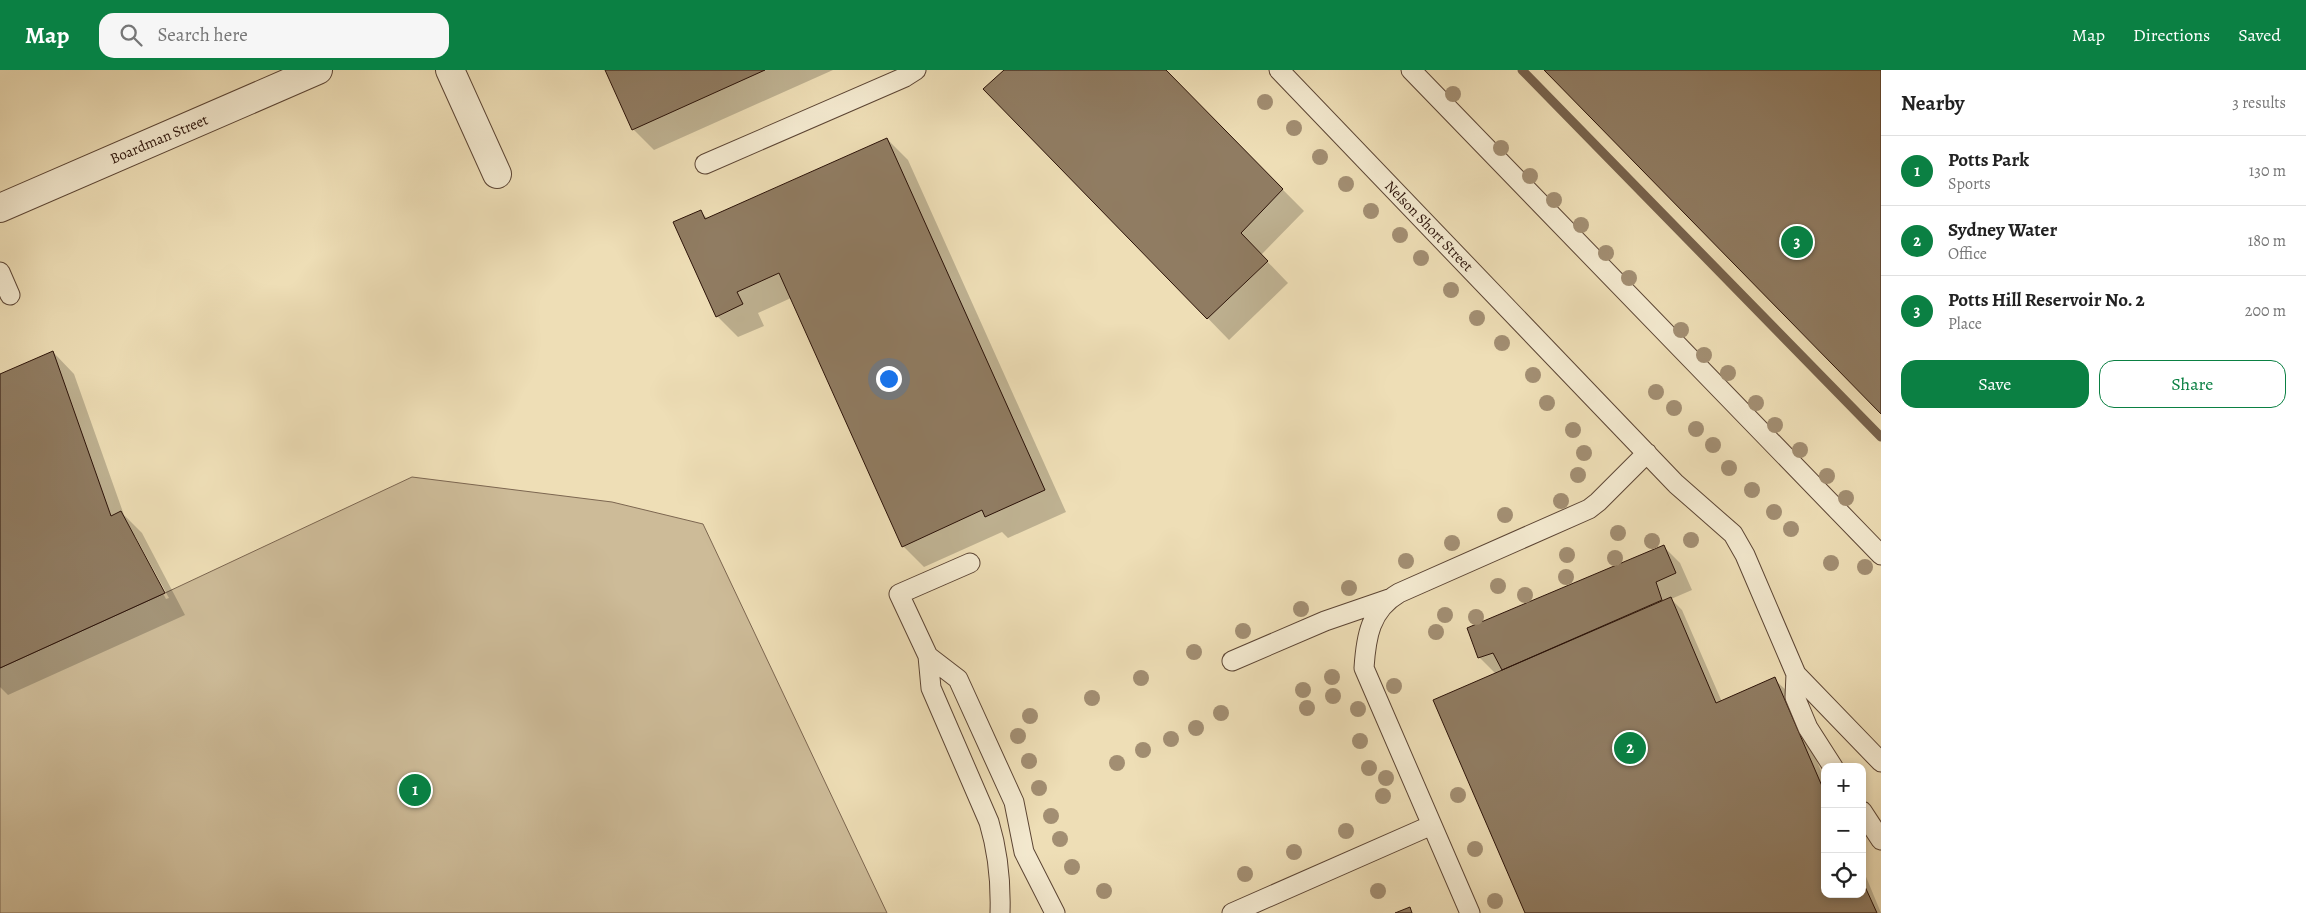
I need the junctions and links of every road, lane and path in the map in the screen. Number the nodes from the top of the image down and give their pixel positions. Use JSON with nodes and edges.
{"nodes":[{"id":1,"x":318,"y":70,"type":"edge"},
{"id":2,"x":450,"y":70,"type":"edge"},
{"id":3,"x":916,"y":70,"type":"edge"},
{"id":4,"x":1278,"y":70,"type":"edge"},
{"id":5,"x":1411,"y":70,"type":"edge"},
{"id":6,"x":706,"y":164,"type":"dead end"},
{"id":7,"x":497,"y":174,"type":"dead end"},
{"id":8,"x":0,"y":208,"type":"edge"},
{"id":9,"x":0,"y":272,"type":"edge"},
{"id":10,"x":10,"y":295,"type":"dead end"},
{"id":11,"x":1647,"y":453,"type":"junction"},
{"id":12,"x":1881,"y":555,"type":"edge"},
{"id":13,"x":970,"y":562,"type":"dead end"},
{"id":14,"x":1389,"y":599,"type":"junction"},
{"id":15,"x":928,"y":656,"type":"junction"},
{"id":16,"x":1232,"y":661,"type":"dead end"},
{"id":17,"x":1796,"y":674,"type":"junction"},
{"id":18,"x":1881,"y":762,"type":"edge"},
{"id":19,"x":1831,"y":763,"type":"edge"},
{"id":20,"x":1866,"y":817,"type":"edge"},
{"id":21,"x":1432,"y":825,"type":"junction"},
{"id":22,"x":1881,"y":840,"type":"edge"},
{"id":23,"x":1000,"y":913,"type":"edge"},
{"id":24,"x":1055,"y":913,"type":"edge"},
{"id":25,"x":1232,"y":913,"type":"edge"},
{"id":26,"x":1470,"y":913,"type":"edge"}],
"edges":[{"from":1,"to":8,"type":"street","name":"Boardman Street"},
{"from":2,"to":7,"type":"street"},
{"from":3,"to":6,"type":"lane"},
{"from":4,"to":11,"type":"lane","name":"Nelson Short Street"},
{"from":5,"to":12,"type":"lane"},
{"from":9,"to":10,"type":"lane"},
{"from":11,"to":14,"type":"lane"},
{"from":11,"to":17,"type":"lane","name":"Nelson Short Street"},
{"from":13,"to":15,"type":"lane"},
{"from":14,"to":16,"type":"lane"},
{"from":14,"to":21,"type":"lane"},
{"from":15,"to":23,"type":"lane"},
{"from":15,"to":24,"type":"lane"},
{"from":17,"to":18,"type":"lane"},
{"from":17,"to":19,"type":"lane"},
{"from":20,"to":22,"type":"lane"},
{"from":21,"to":25,"type":"lane"},
{"from":21,"to":26,"type":"lane"}]}
